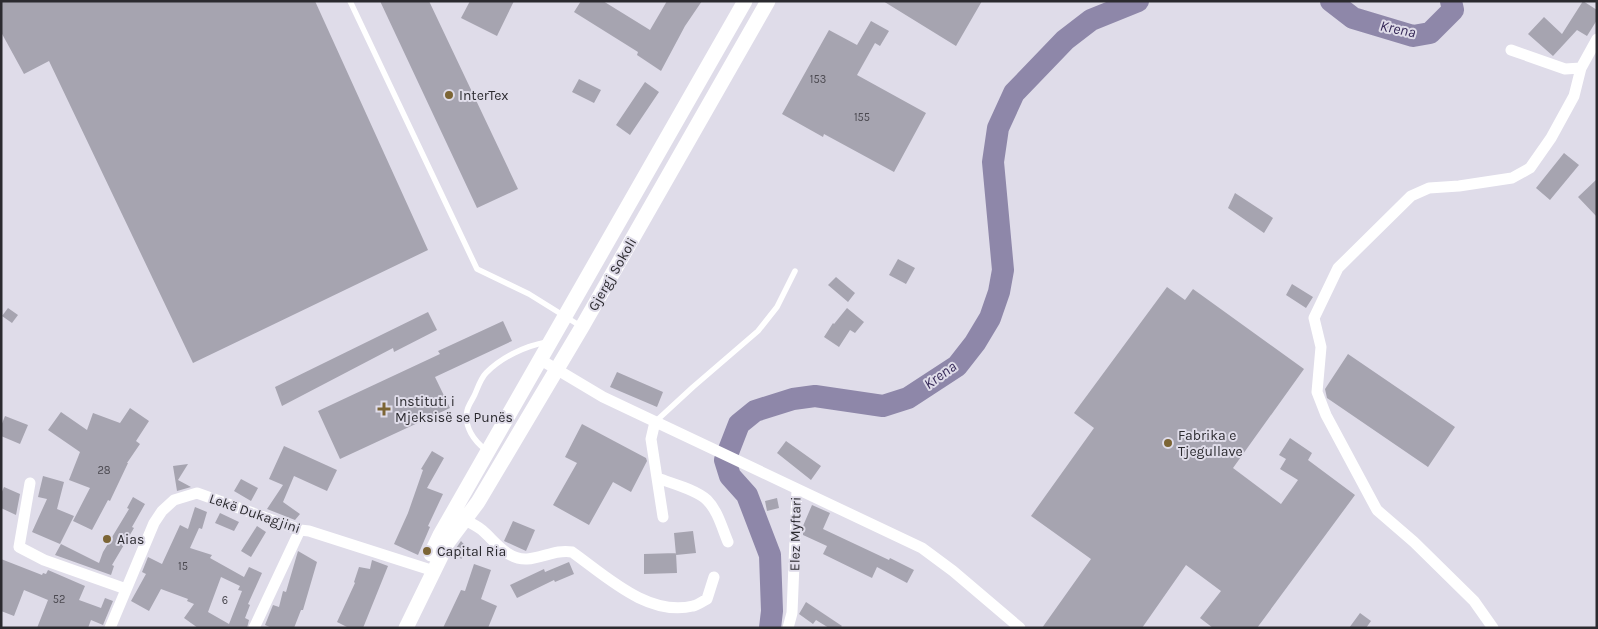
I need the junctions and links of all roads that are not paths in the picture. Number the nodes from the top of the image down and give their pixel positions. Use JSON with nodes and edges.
{"nodes":[{"id":1,"x":350,"y":1,"type":"edge"},
{"id":2,"x":745,"y":1,"type":"edge"},
{"id":3,"x":768,"y":1,"type":"edge"},
{"id":4,"x":1597,"y":40,"type":"edge"},
{"id":5,"x":1511,"y":50,"type":"dead end"},
{"id":6,"x":1581,"y":68,"type":"junction"},
{"id":7,"x":795,"y":271,"type":"dead end"},
{"id":8,"x":566,"y":316,"type":"junction"},
{"id":9,"x":582,"y":327,"type":"junction"},
{"id":10,"x":551,"y":341,"type":"junction"},
{"id":11,"x":540,"y":360,"type":"junction"},
{"id":12,"x":556,"y":369,"type":"junction"},
{"id":13,"x":655,"y":422,"type":"junction"},
{"id":14,"x":488,"y":452,"type":"junction"},
{"id":15,"x":657,"y":478,"type":"junction"},
{"id":16,"x":30,"y":483,"type":"dead end"},
{"id":17,"x":797,"y":490,"type":"junction"},
{"id":18,"x":663,"y":517,"type":"dead end"},
{"id":19,"x":465,"y":520,"type":"junction"},
{"id":20,"x":300,"y":530,"type":"junction"},
{"id":21,"x":444,"y":538,"type":"junction"},
{"id":22,"x":728,"y":542,"type":"dead end"},
{"id":23,"x":429,"y":569,"type":"junction"},
{"id":24,"x":714,"y":577,"type":"dead end"},
{"id":25,"x":126,"y":590,"type":"junction"},
{"id":26,"x":110,"y":628,"type":"edge"},
{"id":27,"x":254,"y":628,"type":"edge"},
{"id":28,"x":396,"y":628,"type":"edge"},
{"id":29,"x":406,"y":628,"type":"edge"},
{"id":30,"x":788,"y":628,"type":"edge"},
{"id":31,"x":1020,"y":628,"type":"edge"},
{"id":32,"x":1493,"y":628,"type":"edge"}],
"edges":[{"from":1,"to":8,"type":"lane"},
{"from":2,"to":8,"type":"main road","name":"Gjergj Sokoli"},
{"from":3,"to":9,"type":"main road","name":"Gjergj Sokoli"},
{"from":4,"to":6,"type":"street"},
{"from":5,"to":6,"type":"street"},
{"from":6,"to":32,"type":"street"},
{"from":7,"to":13,"type":"lane"},
{"from":8,"to":9,"type":"lane"},
{"from":8,"to":10,"type":"main road","name":"Gjergj Sokoli"},
{"from":9,"to":12,"type":"main road","name":"Gjergj Sokoli"},
{"from":10,"to":11,"type":"main road","name":"Gjergj Sokoli"},
{"from":10,"to":14,"type":"lane"},
{"from":11,"to":12,"type":"street"},
{"from":11,"to":14,"type":"main road","name":"Gjergj Sokoli"},
{"from":12,"to":13,"type":"street"},
{"from":12,"to":19,"type":"main road","name":"Gjergj Sokoli"},
{"from":13,"to":15,"type":"street"},
{"from":13,"to":17,"type":"street","name":"Elez Myftari"},
{"from":14,"to":21,"type":"main road","name":"Gjergj Sokoli"},
{"from":15,"to":18,"type":"street"},
{"from":15,"to":22,"type":"street"},
{"from":16,"to":25,"type":"street"},
{"from":17,"to":30,"type":"street","name":"Elez Myftari"},
{"from":17,"to":31,"type":"street"},
{"from":19,"to":21,"type":"main road","name":"Gjergj Sokoli"},
{"from":19,"to":24,"type":"street"},
{"from":20,"to":23,"type":"street","name":"Lekë Dukagjini"},
{"from":20,"to":25,"type":"street","name":"Lekë Dukagjini"},
{"from":20,"to":27,"type":"street"},
{"from":21,"to":23,"type":"main road"},
{"from":23,"to":28,"type":"main road"},
{"from":23,"to":29,"type":"main road"},
{"from":25,"to":26,"type":"street","name":"Lekë Dukagjini"}]}
